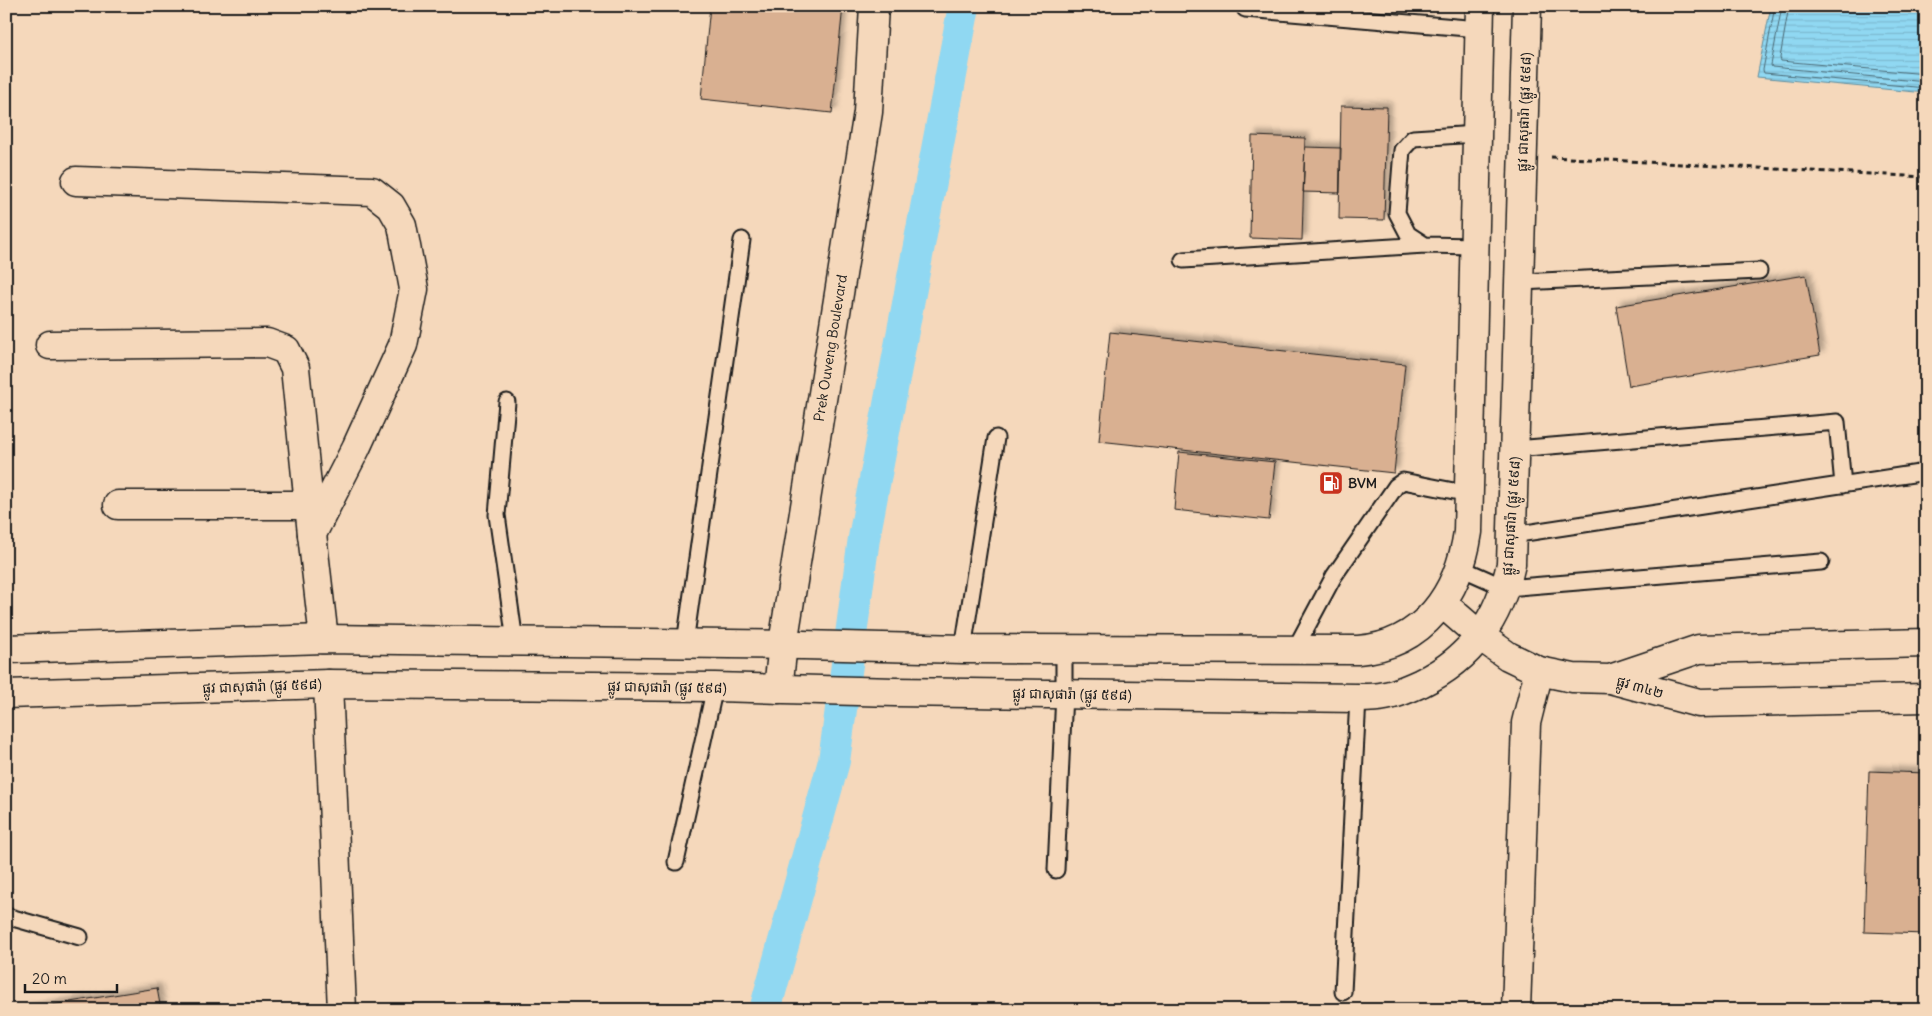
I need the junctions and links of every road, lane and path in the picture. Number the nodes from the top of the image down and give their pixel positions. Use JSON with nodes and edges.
{"nodes":[{"id":1,"x":874,"y":6,"type":"edge"},
{"id":2,"x":1527,"y":6,"type":"edge"},
{"id":3,"x":1245,"y":9,"type":"dead end"},
{"id":4,"x":1480,"y":18,"type":"edge"},
{"id":5,"x":1477,"y":134,"type":"junction"},
{"id":6,"x":1523,"y":156,"type":"junction"},
{"id":7,"x":1926,"y":177,"type":"edge"},
{"id":8,"x":76,"y":181,"type":"dead end"},
{"id":9,"x":742,"y":240,"type":"dead end"},
{"id":10,"x":1425,"y":245,"type":"junction"},
{"id":11,"x":1475,"y":246,"type":"junction"},
{"id":12,"x":1183,"y":260,"type":"dead end"},
{"id":13,"x":1759,"y":271,"type":"dead end"},
{"id":14,"x":1520,"y":282,"type":"junction"},
{"id":15,"x":50,"y":345,"type":"dead end"},
{"id":16,"x":506,"y":402,"type":"dead end"},
{"id":17,"x":996,"y":438,"type":"dead end"},
{"id":18,"x":1516,"y":449,"type":"junction"},
{"id":19,"x":1926,"y":472,"type":"edge"},
{"id":20,"x":1843,"y":485,"type":"junction"},
{"id":21,"x":1469,"y":494,"type":"junction"},
{"id":22,"x":118,"y":505,"type":"dead end"},
{"id":23,"x":309,"y":505,"type":"junction"},
{"id":24,"x":312,"y":534,"type":"junction"},
{"id":25,"x":1512,"y":536,"type":"junction"},
{"id":26,"x":1821,"y":562,"type":"dead end"},
{"id":27,"x":1460,"y":568,"type":"junction"},
{"id":28,"x":1506,"y":588,"type":"junction"},
{"id":29,"x":1442,"y":603,"type":"junction"},
{"id":30,"x":1480,"y":636,"type":"junction"},
{"id":31,"x":324,"y":639,"type":"junction"},
{"id":32,"x":515,"y":641,"type":"junction"},
{"id":33,"x":685,"y":643,"type":"junction"},
{"id":34,"x":1926,"y":643,"type":"edge"},
{"id":35,"x":793,"y":645,"type":"junction"},
{"id":36,"x":6,"y":649,"type":"edge"},
{"id":37,"x":963,"y":649,"type":"junction"},
{"id":38,"x":1064,"y":649,"type":"junction"},
{"id":39,"x":1295,"y":649,"type":"junction"},
{"id":40,"x":1539,"y":671,"type":"junction"},
{"id":41,"x":1610,"y":680,"type":"junction"},
{"id":42,"x":328,"y":684,"type":"junction"},
{"id":43,"x":715,"y":687,"type":"junction"},
{"id":44,"x":788,"y":689,"type":"junction"},
{"id":45,"x":1064,"y":693,"type":"junction"},
{"id":46,"x":6,"y":694,"type":"edge"},
{"id":47,"x":1358,"y":698,"type":"junction"},
{"id":48,"x":1926,"y":698,"type":"edge"},
{"id":49,"x":676,"y":862,"type":"dead end"},
{"id":50,"x":1056,"y":870,"type":"dead end"},
{"id":51,"x":6,"y":916,"type":"edge"},
{"id":52,"x":80,"y":938,"type":"dead end"},
{"id":53,"x":1343,"y":992,"type":"dead end"},
{"id":54,"x":342,"y":1010,"type":"edge"},
{"id":55,"x":1516,"y":1010,"type":"edge"}],
"edges":[{"from":1,"to":35,"type":"main road","name":"Prek Ouveng Boulevard"},
{"from":2,"to":6,"type":"main road","name":"ផ្លូវ ជាសុផារ៉ា (ផ្លូវ ៥៩៨)"},
{"from":3,"to":4,"type":"lane"},
{"from":4,"to":5,"type":"main road"},
{"from":5,"to":10,"type":"lane"},
{"from":5,"to":11,"type":"main road"},
{"from":6,"to":7,"type":"path"},
{"from":6,"to":14,"type":"main road","name":"ផ្លូវ ជាសុផារ៉ា (ផ្លូវ ៥៩៨)"},
{"from":8,"to":24,"type":"main road"},
{"from":9,"to":33,"type":"lane"},
{"from":10,"to":11,"type":"lane"},
{"from":10,"to":12,"type":"lane"},
{"from":11,"to":21,"type":"main road"},
{"from":13,"to":14,"type":"lane"},
{"from":14,"to":18,"type":"main road","name":"ផ្លូវ ជាសុផារ៉ា (ផ្លូវ ៥៩៨)"},
{"from":15,"to":23,"type":"main road"},
{"from":16,"to":32,"type":"lane"},
{"from":17,"to":37,"type":"lane"},
{"from":18,"to":20,"type":"lane"},
{"from":18,"to":25,"type":"main road","name":"ផ្លូវ ជាសុផារ៉ា (ផ្លូវ ៥៩៨)"},
{"from":19,"to":20,"type":"lane"},
{"from":20,"to":25,"type":"lane"},
{"from":21,"to":27,"type":"main road"},
{"from":21,"to":39,"type":"lane"},
{"from":22,"to":23,"type":"main road"},
{"from":23,"to":24,"type":"main road"},
{"from":24,"to":31,"type":"main road"},
{"from":25,"to":28,"type":"main road","name":"ផ្លូវ ជាសុផារ៉ា (ផ្លូវ ៥៩៨)"},
{"from":26,"to":28,"type":"lane"},
{"from":27,"to":28,"type":"lane"},
{"from":27,"to":29,"type":"main road"},
{"from":28,"to":30,"type":"main road","name":"ផ្លូវ ជាសុផារ៉ា (ផ្លូវ ៥៩៨)"},
{"from":29,"to":30,"type":"main road"},
{"from":29,"to":39,"type":"main road"},
{"from":30,"to":40,"type":"main road"},
{"from":30,"to":47,"type":"main road","name":"ផ្លូវ ជាសុផារ៉ា (ផ្លូវ ៥៩៨)"},
{"from":31,"to":32,"type":"main road"},
{"from":31,"to":36,"type":"main road"},
{"from":32,"to":33,"type":"main road"},
{"from":33,"to":35,"type":"main road"},
{"from":34,"to":41,"type":"main road","name":"ផ្លូវ ៣៤២"},
{"from":35,"to":37,"type":"main road"},
{"from":35,"to":44,"type":"main road","name":"Prek Ouveng Boulevard"},
{"from":37,"to":38,"type":"main road"},
{"from":38,"to":39,"type":"main road"},
{"from":38,"to":45,"type":"lane"},
{"from":40,"to":41,"type":"main road"},
{"from":40,"to":55,"type":"main road"},
{"from":41,"to":48,"type":"main road","name":"ផ្លូវ ៣៤២"},
{"from":42,"to":43,"type":"main road","name":"ផ្លូវ ជាសុផារ៉ា (ផ្លូវ ៥៩៨)"},
{"from":42,"to":46,"type":"main road","name":"ផ្លូវ ជាសុផារ៉ា (ផ្លូវ ៥៩៨)"},
{"from":42,"to":54,"type":"main road"},
{"from":43,"to":44,"type":"main road","name":"ផ្លូវ ជាសុផារ៉ា (ផ្លូវ ៥៩៨)"},
{"from":43,"to":49,"type":"lane"},
{"from":44,"to":45,"type":"main road","name":"ផ្លូវ ជាសុផារ៉ា (ផ្លូវ ៥៩៨)"},
{"from":45,"to":47,"type":"main road","name":"ផ្លូវ ជាសុផារ៉ា (ផ្លូវ ៥៩៨)"},
{"from":45,"to":50,"type":"lane"},
{"from":47,"to":53,"type":"lane"},
{"from":51,"to":52,"type":"lane"}]}
